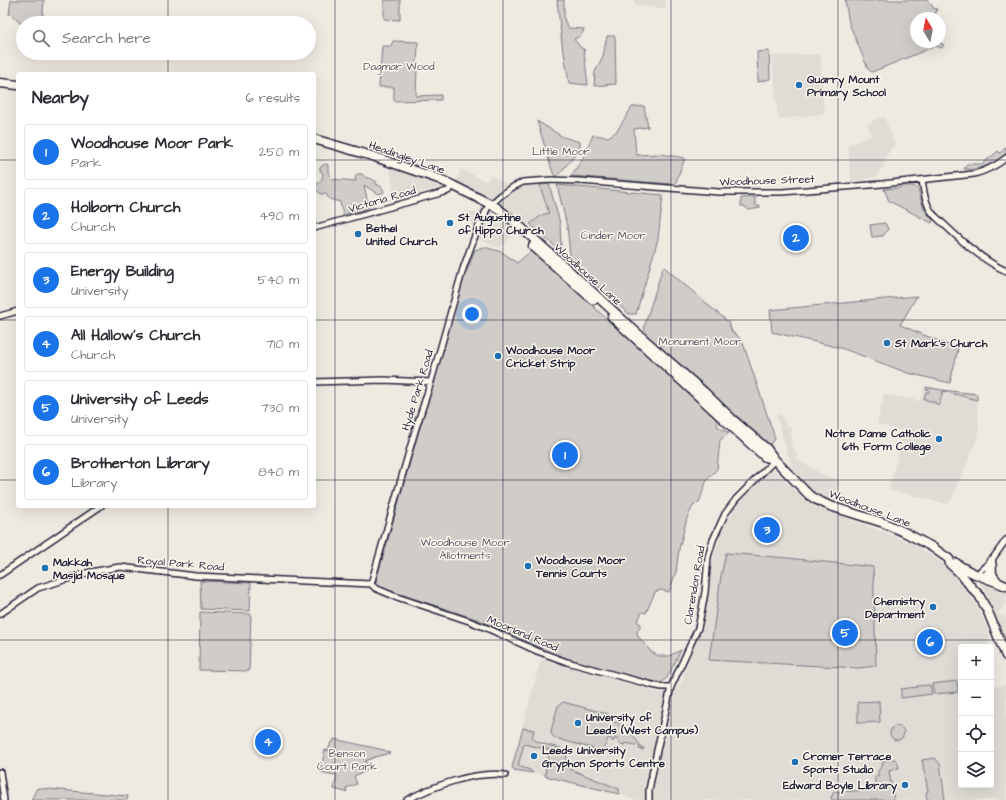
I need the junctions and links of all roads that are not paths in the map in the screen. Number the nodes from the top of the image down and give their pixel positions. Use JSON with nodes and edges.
{"nodes":[{"id":1,"x":0,"y":83,"type":"edge"},
{"id":2,"x":16,"y":85,"type":"edge"},
{"id":3,"x":316,"y":140,"type":"edge"},
{"id":4,"x":1006,"y":158,"type":"edge"},
{"id":5,"x":922,"y":180,"type":"junction"},
{"id":6,"x":452,"y":185,"type":"junction"},
{"id":7,"x":490,"y":204,"type":"junction"},
{"id":8,"x":316,"y":227,"type":"edge"},
{"id":9,"x":1006,"y":271,"type":"edge"},
{"id":10,"x":16,"y":312,"type":"edge"},
{"id":11,"x":0,"y":316,"type":"edge"},
{"id":12,"x":316,"y":382,"type":"edge"},
{"id":13,"x":431,"y":382,"type":"junction"},
{"id":14,"x":775,"y":460,"type":"junction"},
{"id":15,"x":98,"y":508,"type":"edge"},
{"id":16,"x":1006,"y":540,"type":"edge"},
{"id":17,"x":949,"y":559,"type":"junction"},
{"id":18,"x":991,"y":561,"type":"junction"},
{"id":19,"x":0,"y":575,"type":"edge"},
{"id":20,"x":980,"y":576,"type":"junction"},
{"id":21,"x":966,"y":579,"type":"junction"},
{"id":22,"x":998,"y":582,"type":"junction"},
{"id":23,"x":371,"y":584,"type":"junction"},
{"id":24,"x":1006,"y":586,"type":"edge"},
{"id":25,"x":979,"y":595,"type":"junction"},
{"id":26,"x":0,"y":614,"type":"edge"},
{"id":27,"x":1006,"y":656,"type":"edge"},
{"id":28,"x":671,"y":687,"type":"junction"},
{"id":29,"x":0,"y":772,"type":"edge"},
{"id":30,"x":505,"y":775,"type":"dead end"},
{"id":31,"x":4,"y":800,"type":"edge"},
{"id":32,"x":407,"y":800,"type":"edge"},
{"id":33,"x":649,"y":800,"type":"edge"}],
"edges":[{"from":1,"to":2,"type":"highway"},
{"from":3,"to":6,"type":"highway","name":"Headingley Lane"},
{"from":4,"to":5,"type":"street","name":"Woodhouse Street"},
{"from":5,"to":7,"type":"street","name":"Woodhouse Street"},
{"from":5,"to":9,"type":"street"},
{"from":6,"to":7,"type":"highway","name":"Headingley Lane"},
{"from":6,"to":8,"type":"street","name":"Victoria Road"},
{"from":7,"to":13,"type":"street","name":"Hyde Park Road"},
{"from":7,"to":14,"type":"highway","name":"Woodhouse Lane"},
{"from":10,"to":11,"type":"street"},
{"from":12,"to":13,"type":"street"},
{"from":13,"to":23,"type":"street","name":"Hyde Park Road"},
{"from":14,"to":17,"type":"highway","name":"Woodhouse Lane"},
{"from":14,"to":28,"type":"street","name":"Clarendon Road"},
{"from":15,"to":19,"type":"street"},
{"from":16,"to":18,"type":"street"},
{"from":17,"to":20,"type":"highway"},
{"from":17,"to":21,"type":"highway","name":"Woodhouse Lane"},
{"from":18,"to":20,"type":"street"},
{"from":18,"to":22,"type":"highway"},
{"from":20,"to":21,"type":"highway"},
{"from":20,"to":22,"type":"highway"},
{"from":20,"to":25,"type":"highway"},
{"from":21,"to":25,"type":"highway","name":"Woodhouse Lane"},
{"from":22,"to":24,"type":"highway"},
{"from":23,"to":26,"type":"street","name":"Royal Park Road"},
{"from":23,"to":28,"type":"street","name":"Moorland Road"},
{"from":25,"to":27,"type":"highway","name":"Woodhouse Lane"},
{"from":28,"to":33,"type":"street","name":"Clarendon Road"},
{"from":29,"to":31,"type":"street"},
{"from":30,"to":32,"type":"street"}]}
